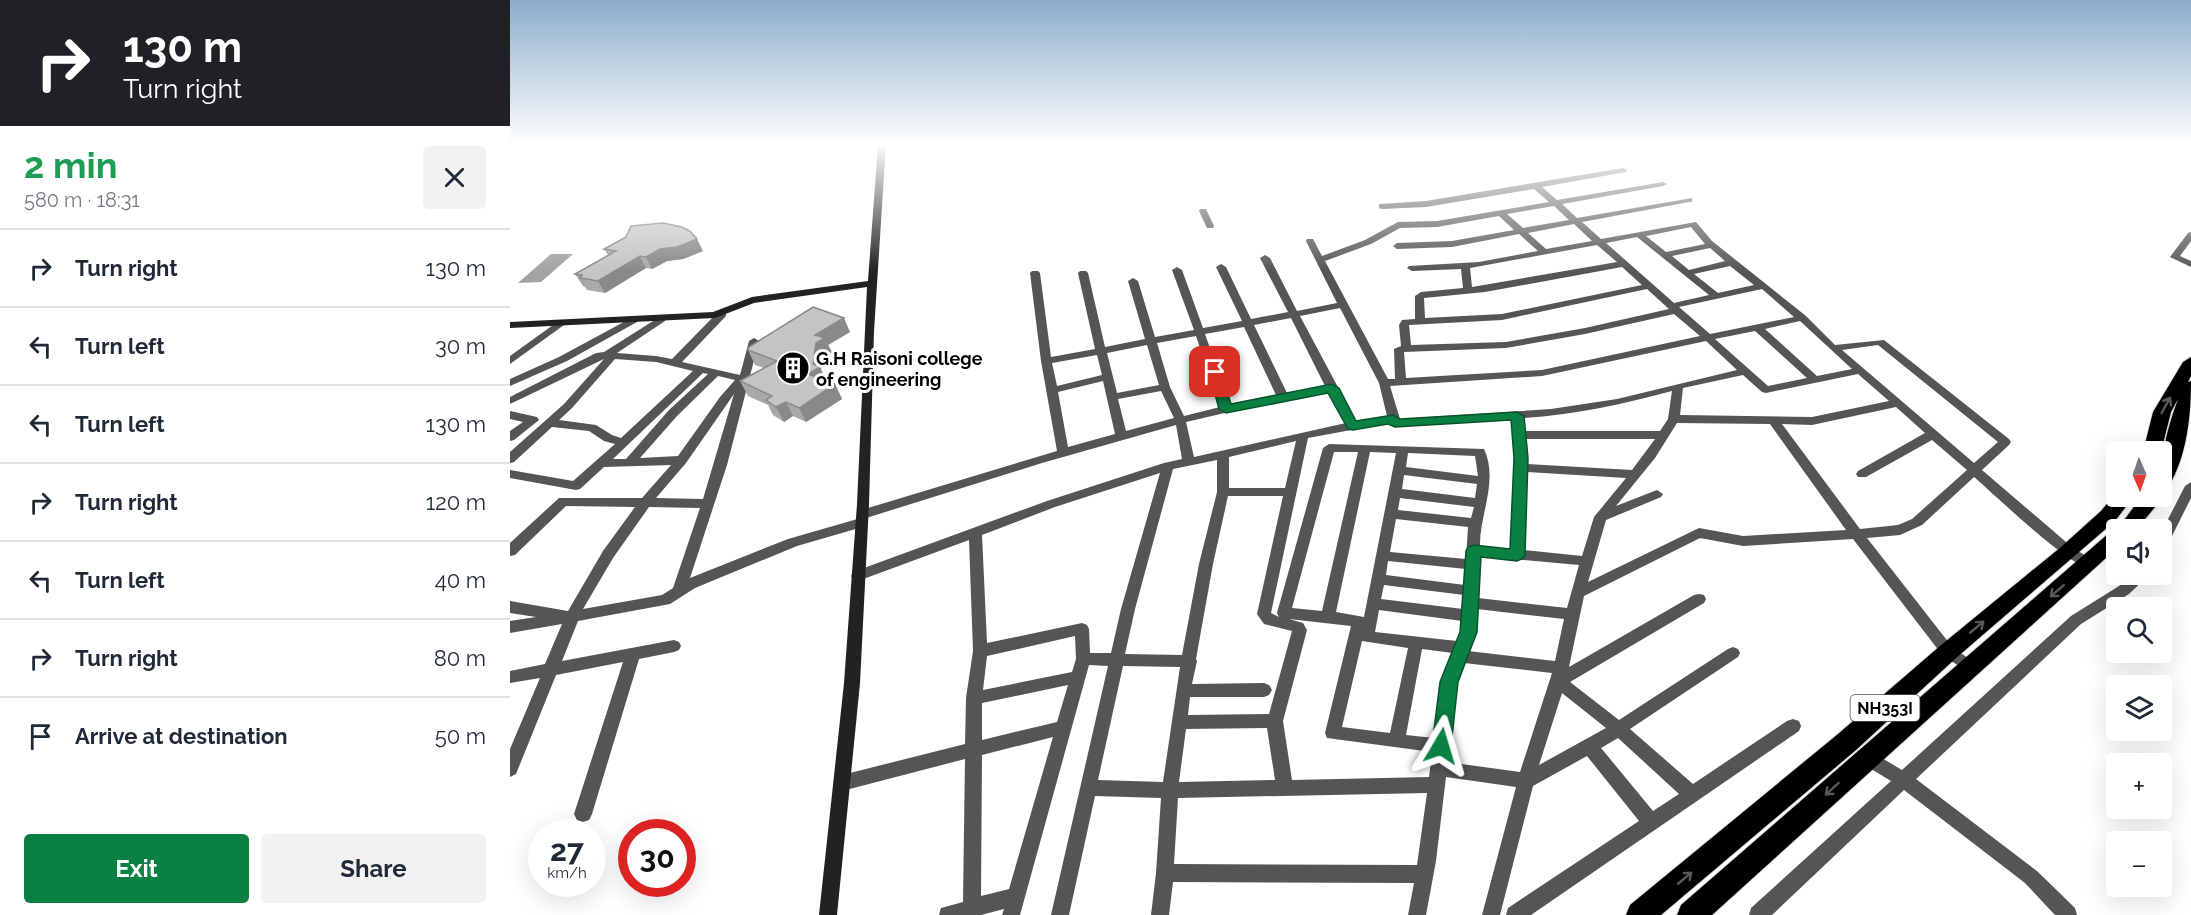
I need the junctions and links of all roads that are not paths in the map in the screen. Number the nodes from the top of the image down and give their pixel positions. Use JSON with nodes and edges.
{"nodes":[{"id":1,"x":879,"y":187,"type":"edge"},
{"id":2,"x":1532,"y":187,"type":"edge"},
{"id":3,"x":1537,"y":187,"type":"edge"},
{"id":4,"x":1648,"y":187,"type":"edge"},
{"id":5,"x":1689,"y":200,"type":"dead end"},
{"id":6,"x":1556,"y":203,"type":"junction"},
{"id":7,"x":1382,"y":206,"type":"dead end"},
{"id":8,"x":1203,"y":211,"type":"dead end"},
{"id":9,"x":1501,"y":213,"type":"junction"},
{"id":10,"x":1576,"y":221,"type":"junction"},
{"id":11,"x":1210,"y":226,"type":"dead end"},
{"id":12,"x":1523,"y":232,"type":"junction"},
{"id":13,"x":1640,"y":235,"type":"junction"},
{"id":14,"x":1310,"y":241,"type":"dead end"},
{"id":15,"x":2189,"y":241,"type":"edge"},
{"id":16,"x":1599,"y":242,"type":"junction"},
{"id":17,"x":1712,"y":245,"type":"junction"},
{"id":18,"x":1397,"y":246,"type":"dead end"},
{"id":19,"x":1544,"y":251,"type":"junction"},
{"id":20,"x":1664,"y":255,"type":"junction"},
{"id":21,"x":1265,"y":258,"type":"dead end"},
{"id":22,"x":1320,"y":261,"type":"junction"},
{"id":23,"x":1734,"y":262,"type":"junction"},
{"id":24,"x":1624,"y":264,"type":"junction"},
{"id":25,"x":2191,"y":264,"type":"edge"},
{"id":26,"x":1221,"y":267,"type":"dead end"},
{"id":27,"x":1465,"y":267,"type":"junction"},
{"id":28,"x":1412,"y":268,"type":"dead end"},
{"id":29,"x":1178,"y":270,"type":"dead end"},
{"id":30,"x":1035,"y":273,"type":"dead end"},
{"id":31,"x":1083,"y":273,"type":"dead end"},
{"id":32,"x":1687,"y":273,"type":"junction"},
{"id":33,"x":1133,"y":281,"type":"dead end"},
{"id":34,"x":872,"y":283,"type":"junction"},
{"id":35,"x":1649,"y":286,"type":"junction"},
{"id":36,"x":1760,"y":286,"type":"junction"},
{"id":37,"x":1468,"y":291,"type":"junction"},
{"id":38,"x":1716,"y":296,"type":"junction"},
{"id":39,"x":1343,"y":304,"type":"junction"},
{"id":40,"x":1674,"y":308,"type":"junction"},
{"id":41,"x":722,"y":314,"type":"junction"},
{"id":42,"x":1294,"y":314,"type":"junction"},
{"id":43,"x":1802,"y":318,"type":"junction"},
{"id":44,"x":662,"y":319,"type":"junction"},
{"id":45,"x":633,"y":320,"type":"junction"},
{"id":46,"x":1420,"y":321,"type":"junction"},
{"id":47,"x":1248,"y":322,"type":"junction"},
{"id":48,"x":560,"y":323,"type":"junction"},
{"id":49,"x":510,"y":325,"type":"edge"},
{"id":50,"x":1758,"y":328,"type":"junction"},
{"id":51,"x":1198,"y":331,"type":"junction"},
{"id":52,"x":1709,"y":338,"type":"junction"},
{"id":53,"x":1152,"y":340,"type":"junction"},
{"id":54,"x":754,"y":341,"type":"edge"},
{"id":55,"x":1833,"y":348,"type":"junction"},
{"id":56,"x":1101,"y":349,"type":"junction"},
{"id":57,"x":1406,"y":349,"type":"junction"},
{"id":58,"x":608,"y":356,"type":"junction"},
{"id":59,"x":510,"y":361,"type":"edge"},
{"id":60,"x":1046,"y":361,"type":"junction"},
{"id":61,"x":2191,"y":362,"type":"edge"},
{"id":62,"x":675,"y":363,"type":"junction"},
{"id":63,"x":701,"y":369,"type":"junction"},
{"id":64,"x":1860,"y":370,"type":"junction"},
{"id":65,"x":1745,"y":371,"type":"junction"},
{"id":66,"x":716,"y":372,"type":"junction"},
{"id":67,"x":510,"y":374,"type":"edge"},
{"id":68,"x":1107,"y":377,"type":"junction"},
{"id":69,"x":522,"y":378,"type":"junction"},
{"id":70,"x":1813,"y":378,"type":"junction"},
{"id":71,"x":744,"y":379,"type":"junction"},
{"id":72,"x":1401,"y":382,"type":"junction"},
{"id":73,"x":510,"y":383,"type":"edge"},
{"id":74,"x":1384,"y":383,"type":"junction"},
{"id":75,"x":1678,"y":386,"type":"junction"},
{"id":76,"x":2191,"y":386,"type":"edge"},
{"id":77,"x":1165,"y":387,"type":"junction"},
{"id":78,"x":1332,"y":388,"type":"junction"},
{"id":79,"x":1052,"y":390,"type":"junction"},
{"id":80,"x":1112,"y":397,"type":"junction"},
{"id":81,"x":1283,"y":397,"type":"junction"},
{"id":82,"x":510,"y":401,"type":"edge"},
{"id":83,"x":1899,"y":403,"type":"junction"},
{"id":84,"x":1226,"y":409,"type":"junction"},
{"id":85,"x":510,"y":415,"type":"edge"},
{"id":86,"x":1517,"y":416,"type":"junction"},
{"id":87,"x":1180,"y":419,"type":"junction"},
{"id":88,"x":1393,"y":419,"type":"junction"},
{"id":89,"x":1674,"y":419,"type":"junction"},
{"id":90,"x":1774,"y":421,"type":"junction"},
{"id":91,"x":549,"y":423,"type":"junction"},
{"id":92,"x":1353,"y":426,"type":"junction"},
{"id":93,"x":1933,"y":434,"type":"junction"},
{"id":94,"x":1121,"y":435,"type":"junction"},
{"id":95,"x":1303,"y":435,"type":"junction"},
{"id":96,"x":1519,"y":435,"type":"junction"},
{"id":97,"x":1663,"y":435,"type":"junction"},
{"id":98,"x":510,"y":437,"type":"edge"},
{"id":99,"x":2155,"y":441,"type":"edge"},
{"id":100,"x":623,"y":442,"type":"junction"},
{"id":101,"x":1365,"y":448,"type":"junction"},
{"id":102,"x":516,"y":449,"type":"edge"},
{"id":103,"x":1403,"y":449,"type":"junction"},
{"id":104,"x":1063,"y":453,"type":"junction"},
{"id":105,"x":1223,"y":455,"type":"junction"},
{"id":106,"x":2172,"y":458,"type":"edge"},
{"id":107,"x":510,"y":459,"type":"edge"},
{"id":108,"x":682,"y":460,"type":"junction"},
{"id":109,"x":1189,"y":462,"type":"junction"},
{"id":110,"x":601,"y":463,"type":"junction"},
{"id":111,"x":629,"y":463,"type":"junction"},
{"id":112,"x":1168,"y":466,"type":"junction"},
{"id":113,"x":1520,"y":468,"type":"junction"},
{"id":114,"x":1399,"y":470,"type":"junction"},
{"id":115,"x":1976,"y":470,"type":"junction"},
{"id":116,"x":510,"y":474,"type":"edge"},
{"id":117,"x":1635,"y":474,"type":"junction"},
{"id":118,"x":1862,"y":474,"type":"dead end"},
{"id":119,"x":1483,"y":481,"type":"junction"},
{"id":120,"x":576,"y":486,"type":"junction"},
{"id":121,"x":2191,"y":486,"type":"edge"},
{"id":122,"x":1223,"y":492,"type":"junction"},
{"id":123,"x":1290,"y":492,"type":"junction"},
{"id":124,"x":1396,"y":493,"type":"junction"},
{"id":125,"x":1657,"y":494,"type":"dead end"},
{"id":126,"x":563,"y":501,"type":"junction"},
{"id":127,"x":644,"y":502,"type":"junction"},
{"id":128,"x":1480,"y":503,"type":"junction"},
{"id":129,"x":709,"y":504,"type":"junction"},
{"id":130,"x":2116,"y":507,"type":"edge"},
{"id":131,"x":2143,"y":507,"type":"edge"},
{"id":132,"x":1392,"y":514,"type":"junction"},
{"id":133,"x":1600,"y":517,"type":"junction"},
{"id":134,"x":862,"y":518,"type":"junction"},
{"id":135,"x":2134,"y":519,"type":"edge"},
{"id":136,"x":1475,"y":523,"type":"junction"},
{"id":137,"x":2172,"y":523,"type":"edge"},
{"id":138,"x":975,"y":532,"type":"junction"},
{"id":139,"x":1857,"y":534,"type":"junction"},
{"id":140,"x":2106,"y":543,"type":"edge"},
{"id":141,"x":510,"y":551,"type":"edge"},
{"id":142,"x":1474,"y":551,"type":"junction"},
{"id":143,"x":1517,"y":555,"type":"junction"},
{"id":144,"x":1384,"y":556,"type":"junction"},
{"id":145,"x":2078,"y":558,"type":"junction"},
{"id":146,"x":1587,"y":561,"type":"junction"},
{"id":147,"x":1473,"y":566,"type":"junction"},
{"id":148,"x":858,"y":576,"type":"junction"},
{"id":149,"x":1379,"y":579,"type":"junction"},
{"id":150,"x":2130,"y":585,"type":"edge"},
{"id":151,"x":679,"y":591,"type":"junction"},
{"id":152,"x":1578,"y":593,"type":"junction"},
{"id":153,"x":1699,"y":599,"type":"dead end"},
{"id":154,"x":1471,"y":603,"type":"junction"},
{"id":155,"x":1374,"y":604,"type":"junction"},
{"id":156,"x":510,"y":607,"type":"edge"},
{"id":157,"x":1572,"y":614,"type":"junction"},
{"id":158,"x":572,"y":617,"type":"junction"},
{"id":159,"x":1328,"y":617,"type":"junction"},
{"id":160,"x":510,"y":627,"type":"edge"},
{"id":161,"x":1416,"y":643,"type":"junction"},
{"id":162,"x":674,"y":646,"type":"dead end"},
{"id":163,"x":980,"y":651,"type":"junction"},
{"id":164,"x":1461,"y":652,"type":"junction"},
{"id":165,"x":1948,"y":652,"type":"junction"},
{"id":166,"x":1733,"y":653,"type":"dead end"},
{"id":167,"x":633,"y":654,"type":"junction"},
{"id":168,"x":1083,"y":659,"type":"junction"},
{"id":169,"x":1117,"y":660,"type":"junction"},
{"id":170,"x":1190,"y":661,"type":"junction"},
{"id":171,"x":1969,"y":666,"type":"junction"},
{"id":172,"x":550,"y":671,"type":"junction"},
{"id":173,"x":1559,"y":674,"type":"junction"},
{"id":174,"x":510,"y":677,"type":"edge"},
{"id":175,"x":1078,"y":677,"type":"junction"},
{"id":176,"x":1264,"y":690,"type":"dead end"},
{"id":177,"x":1184,"y":691,"type":"junction"},
{"id":178,"x":974,"y":698,"type":"junction"},
{"id":179,"x":1275,"y":721,"type":"junction"},
{"id":180,"x":1179,"y":722,"type":"junction"},
{"id":181,"x":1793,"y":726,"type":"dead end"},
{"id":182,"x":1064,"y":727,"type":"junction"},
{"id":183,"x":1619,"y":729,"type":"junction"},
{"id":184,"x":1397,"y":740,"type":"junction"},
{"id":185,"x":1847,"y":742,"type":"junction"},
{"id":186,"x":515,"y":745,"type":"edge"},
{"id":187,"x":1441,"y":746,"type":"junction"},
{"id":188,"x":1590,"y":747,"type":"junction"},
{"id":189,"x":974,"y":749,"type":"junction"},
{"id":190,"x":1867,"y":757,"type":"junction"},
{"id":191,"x":1439,"y":768,"type":"junction"},
{"id":192,"x":510,"y":769,"type":"edge"},
{"id":193,"x":1904,"y":780,"type":"junction"},
{"id":194,"x":1526,"y":781,"type":"junction"},
{"id":195,"x":842,"y":783,"type":"junction"},
{"id":196,"x":1437,"y":785,"type":"junction"},
{"id":197,"x":1089,"y":788,"type":"junction"},
{"id":198,"x":1285,"y":788,"type":"junction"},
{"id":199,"x":1170,"y":790,"type":"junction"},
{"id":200,"x":1692,"y":794,"type":"junction"},
{"id":201,"x":584,"y":813,"type":"dead end"},
{"id":202,"x":1650,"y":821,"type":"junction"},
{"id":203,"x":1165,"y":873,"type":"junction"},
{"id":204,"x":1425,"y":874,"type":"junction"},
{"id":205,"x":1016,"y":896,"type":"junction"},
{"id":206,"x":972,"y":907,"type":"junction"},
{"id":207,"x":828,"y":915,"type":"edge"},
{"id":208,"x":948,"y":915,"type":"edge"},
{"id":209,"x":1011,"y":915,"type":"edge"},
{"id":210,"x":1060,"y":915,"type":"edge"},
{"id":211,"x":1160,"y":915,"type":"edge"},
{"id":212,"x":1417,"y":915,"type":"edge"},
{"id":213,"x":1491,"y":915,"type":"edge"},
{"id":214,"x":1515,"y":915,"type":"edge"},
{"id":215,"x":1640,"y":915,"type":"edge"},
{"id":216,"x":1691,"y":915,"type":"edge"},
{"id":217,"x":1758,"y":915,"type":"edge"},
{"id":218,"x":2068,"y":915,"type":"edge"}],
"edges":[{"from":1,"to":34,"type":"street"},
{"from":2,"to":7,"type":"street"},
{"from":3,"to":6,"type":"street"},
{"from":4,"to":6,"type":"street"},
{"from":5,"to":10,"type":"street"},
{"from":6,"to":9,"type":"street"},
{"from":6,"to":10,"type":"street"},
{"from":8,"to":11,"type":"street"},
{"from":9,"to":12,"type":"street"},
{"from":9,"to":22,"type":"street"},
{"from":10,"to":12,"type":"street"},
{"from":10,"to":16,"type":"street"},
{"from":12,"to":18,"type":"street"},
{"from":12,"to":19,"type":"street"},
{"from":13,"to":16,"type":"street"},
{"from":13,"to":17,"type":"street"},
{"from":13,"to":20,"type":"street"},
{"from":14,"to":22,"type":"street"},
{"from":15,"to":25,"type":"street"},
{"from":16,"to":19,"type":"street"},
{"from":16,"to":24,"type":"street"},
{"from":17,"to":20,"type":"street"},
{"from":17,"to":23,"type":"street"},
{"from":19,"to":27,"type":"street"},
{"from":20,"to":32,"type":"street"},
{"from":21,"to":42,"type":"street"},
{"from":22,"to":39,"type":"street"},
{"from":23,"to":32,"type":"street"},
{"from":23,"to":36,"type":"street"},
{"from":24,"to":35,"type":"street"},
{"from":24,"to":37,"type":"street"},
{"from":26,"to":47,"type":"street"},
{"from":27,"to":28,"type":"street"},
{"from":27,"to":37,"type":"street"},
{"from":29,"to":51,"type":"street"},
{"from":30,"to":60,"type":"street"},
{"from":31,"to":56,"type":"street"},
{"from":32,"to":38,"type":"street"},
{"from":33,"to":53,"type":"street"},
{"from":34,"to":41,"type":"street"},
{"from":34,"to":134,"type":"street"},
{"from":35,"to":40,"type":"street"},
{"from":35,"to":46,"type":"street"},
{"from":36,"to":38,"type":"street"},
{"from":36,"to":43,"type":"street"},
{"from":37,"to":46,"type":"street"},
{"from":38,"to":40,"type":"street"},
{"from":39,"to":42,"type":"street"},
{"from":39,"to":74,"type":"street"},
{"from":40,"to":52,"type":"street"},
{"from":40,"to":57,"type":"street"},
{"from":41,"to":44,"type":"street"},
{"from":41,"to":62,"type":"street"},
{"from":42,"to":47,"type":"street"},
{"from":42,"to":78,"type":"street"},
{"from":43,"to":50,"type":"street"},
{"from":43,"to":55,"type":"street"},
{"from":44,"to":45,"type":"street"},
{"from":44,"to":58,"type":"street"},
{"from":45,"to":48,"type":"street"},
{"from":45,"to":69,"type":"street"},
{"from":46,"to":57,"type":"street"},
{"from":47,"to":51,"type":"street"},
{"from":47,"to":81,"type":"street"},
{"from":48,"to":49,"type":"street"},
{"from":48,"to":59,"type":"street"},
{"from":50,"to":52,"type":"street"},
{"from":50,"to":70,"type":"street"},
{"from":51,"to":53,"type":"street"},
{"from":51,"to":84,"type":"street"},
{"from":52,"to":65,"type":"street"},
{"from":52,"to":72,"type":"street"},
{"from":53,"to":56,"type":"street"},
{"from":53,"to":77,"type":"street"},
{"from":54,"to":71,"type":"street"},
{"from":55,"to":64,"type":"street"},
{"from":55,"to":115,"type":"street"},
{"from":56,"to":60,"type":"street"},
{"from":56,"to":68,"type":"street"},
{"from":57,"to":72,"type":"street"},
{"from":58,"to":62,"type":"street"},
{"from":58,"to":82,"type":"street"},
{"from":58,"to":91,"type":"street"},
{"from":60,"to":79,"type":"street"},
{"from":99,"to":61,"type":"highway","one_way":true},
{"from":62,"to":63,"type":"street"},
{"from":63,"to":66,"type":"street"},
{"from":63,"to":100,"type":"street"},
{"from":64,"to":70,"type":"street"},
{"from":64,"to":83,"type":"street"},
{"from":65,"to":70,"type":"street"},
{"from":65,"to":75,"type":"street"},
{"from":66,"to":71,"type":"street"},
{"from":66,"to":111,"type":"street"},
{"from":67,"to":69,"type":"street"},
{"from":68,"to":79,"type":"street"},
{"from":68,"to":80,"type":"street"},
{"from":69,"to":73,"type":"street"},
{"from":71,"to":108,"type":"street"},
{"from":71,"to":129,"type":"street"},
{"from":72,"to":74,"type":"street"},
{"from":74,"to":88,"type":"street"},
{"from":75,"to":86,"type":"street"},
{"from":75,"to":89,"type":"street"},
{"from":76,"to":106,"type":"highway"},
{"from":77,"to":80,"type":"street"},
{"from":77,"to":87,"type":"street"},
{"from":78,"to":81,"type":"street"},
{"from":78,"to":92,"type":"street"},
{"from":79,"to":104,"type":"street"},
{"from":80,"to":94,"type":"street"},
{"from":81,"to":84,"type":"street"},
{"from":83,"to":90,"type":"street"},
{"from":83,"to":93,"type":"street"},
{"from":84,"to":87,"type":"street"},
{"from":85,"to":98,"type":"street"},
{"from":86,"to":88,"type":"street"},
{"from":86,"to":96,"type":"street"},
{"from":87,"to":94,"type":"street"},
{"from":87,"to":109,"type":"street"},
{"from":88,"to":92,"type":"street"},
{"from":89,"to":90,"type":"street"},
{"from":89,"to":97,"type":"street"},
{"from":90,"to":139,"type":"street"},
{"from":91,"to":100,"type":"street"},
{"from":91,"to":102,"type":"street"},
{"from":92,"to":95,"type":"street"},
{"from":93,"to":115,"type":"street"},
{"from":93,"to":118,"type":"street"},
{"from":94,"to":104,"type":"street"},
{"from":95,"to":105,"type":"street"},
{"from":95,"to":123,"type":"street"},
{"from":96,"to":97,"type":"street"},
{"from":96,"to":113,"type":"street"},
{"from":97,"to":117,"type":"street"},
{"from":100,"to":110,"type":"street"},
{"from":101,"to":103,"type":"street"},
{"from":101,"to":159,"type":"street"},
{"from":101,"to":159,"type":"street"},
{"from":102,"to":107,"type":"street"},
{"from":103,"to":114,"type":"street"},
{"from":103,"to":119,"type":"street"},
{"from":104,"to":134,"type":"street"},
{"from":105,"to":109,"type":"street"},
{"from":105,"to":122,"type":"street"},
{"from":108,"to":111,"type":"street"},
{"from":108,"to":127,"type":"street"},
{"from":109,"to":112,"type":"street"},
{"from":110,"to":111,"type":"street"},
{"from":110,"to":120,"type":"street"},
{"from":112,"to":138,"type":"street"},
{"from":112,"to":169,"type":"street"},
{"from":113,"to":117,"type":"street"},
{"from":113,"to":143,"type":"street"},
{"from":114,"to":119,"type":"street"},
{"from":114,"to":124,"type":"street"},
{"from":115,"to":139,"type":"street"},
{"from":115,"to":145,"type":"street"},
{"from":116,"to":120,"type":"street"},
{"from":117,"to":133,"type":"street"},
{"from":119,"to":128,"type":"street"},
{"from":120,"to":126,"type":"street"},
{"from":121,"to":137,"type":"street"},
{"from":122,"to":123,"type":"street"},
{"from":122,"to":170,"type":"street"},
{"from":123,"to":179,"type":"street"},
{"from":124,"to":128,"type":"street"},
{"from":124,"to":132,"type":"street"},
{"from":125,"to":133,"type":"street"},
{"from":126,"to":127,"type":"street"},
{"from":126,"to":141,"type":"street"},
{"from":127,"to":129,"type":"street"},
{"from":127,"to":158,"type":"street"},
{"from":128,"to":136,"type":"street"},
{"from":129,"to":151,"type":"street"},
{"from":130,"to":145,"type":"highway","number":"NH353I"},
{"from":131,"to":135,"type":"highway"},
{"from":132,"to":136,"type":"street"},
{"from":132,"to":144,"type":"street"},
{"from":133,"to":146,"type":"street"},
{"from":134,"to":148,"type":"street"},
{"from":134,"to":151,"type":"street"},
{"from":136,"to":142,"type":"street"},
{"from":138,"to":148,"type":"street"},
{"from":138,"to":163,"type":"street"},
{"from":139,"to":152,"type":"street"},
{"from":139,"to":165,"type":"street"},
{"from":140,"to":145,"type":"highway","number":"NH353I"},
{"from":142,"to":143,"type":"street"},
{"from":142,"to":147,"type":"street"},
{"from":143,"to":146,"type":"street"},
{"from":144,"to":147,"type":"street"},
{"from":144,"to":149,"type":"street"},
{"from":165,"to":145,"type":"highway","number":"NH353I","one_way":true},
{"from":145,"to":171,"type":"highway","number":"NH353I","one_way":true},
{"from":146,"to":152,"type":"street"},
{"from":147,"to":154,"type":"street"},
{"from":148,"to":195,"type":"street"},
{"from":149,"to":154,"type":"street"},
{"from":149,"to":155,"type":"street"},
{"from":150,"to":193,"type":"street"},
{"from":151,"to":158,"type":"street"},
{"from":152,"to":157,"type":"street"},
{"from":153,"to":173,"type":"street"},
{"from":154,"to":155,"type":"street"},
{"from":154,"to":157,"type":"street"},
{"from":154,"to":164,"type":"street"},
{"from":155,"to":161,"type":"street"},
{"from":156,"to":158,"type":"street"},
{"from":157,"to":173,"type":"street"},
{"from":158,"to":160,"type":"street"},
{"from":158,"to":172,"type":"street"},
{"from":159,"to":184,"type":"street"},
{"from":161,"to":164,"type":"street"},
{"from":161,"to":184,"type":"street"},
{"from":162,"to":167,"type":"street"},
{"from":163,"to":168,"type":"street"},
{"from":163,"to":178,"type":"street"},
{"from":164,"to":173,"type":"street"},
{"from":164,"to":187,"type":"street"},
{"from":165,"to":171,"type":"street"},
{"from":165,"to":185,"type":"highway","number":"NH353I"},
{"from":166,"to":183,"type":"street"},
{"from":167,"to":172,"type":"street"},
{"from":167,"to":201,"type":"street"},
{"from":168,"to":169,"type":"street"},
{"from":168,"to":175,"type":"street"},
{"from":169,"to":170,"type":"street"},
{"from":169,"to":197,"type":"street"},
{"from":170,"to":177,"type":"street"},
{"from":171,"to":190,"type":"highway","number":"NH353I"},
{"from":172,"to":174,"type":"street"},
{"from":172,"to":186,"type":"street"},
{"from":173,"to":183,"type":"street"},
{"from":173,"to":194,"type":"street"},
{"from":175,"to":178,"type":"street"},
{"from":175,"to":182,"type":"street"},
{"from":176,"to":177,"type":"street"},
{"from":177,"to":180,"type":"street"},
{"from":178,"to":189,"type":"street"},
{"from":179,"to":180,"type":"street"},
{"from":179,"to":198,"type":"street"},
{"from":180,"to":199,"type":"street"},
{"from":181,"to":200,"type":"street"},
{"from":182,"to":189,"type":"street"},
{"from":182,"to":205,"type":"street"},
{"from":183,"to":188,"type":"street"},
{"from":183,"to":200,"type":"street"},
{"from":184,"to":187,"type":"street"},
{"from":185,"to":190,"type":"street"},
{"from":215,"to":185,"type":"highway","number":"NH353I","one_way":true},
{"from":186,"to":192,"type":"street"},
{"from":187,"to":191,"type":"street"},
{"from":188,"to":194,"type":"street"},
{"from":188,"to":202,"type":"street"},
{"from":189,"to":195,"type":"street"},
{"from":189,"to":206,"type":"street"},
{"from":190,"to":193,"type":"street"},
{"from":190,"to":216,"type":"highway","number":"NH353I","one_way":true},
{"from":191,"to":194,"type":"street"},
{"from":191,"to":196,"type":"street"},
{"from":193,"to":217,"type":"street"},
{"from":193,"to":218,"type":"street"},
{"from":194,"to":213,"type":"street"},
{"from":195,"to":207,"type":"street"},
{"from":196,"to":198,"type":"street"},
{"from":196,"to":204,"type":"street"},
{"from":197,"to":199,"type":"street"},
{"from":197,"to":210,"type":"street"},
{"from":198,"to":199,"type":"street"},
{"from":199,"to":203,"type":"street"},
{"from":200,"to":202,"type":"street"},
{"from":202,"to":214,"type":"street"},
{"from":203,"to":204,"type":"street"},
{"from":203,"to":211,"type":"street"},
{"from":204,"to":212,"type":"street"},
{"from":205,"to":206,"type":"street"},
{"from":205,"to":209,"type":"street"},
{"from":206,"to":208,"type":"street"}]}
